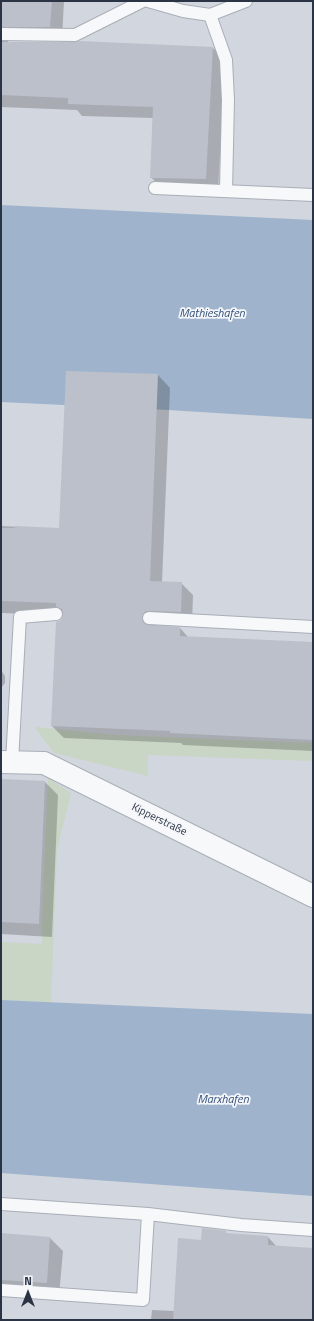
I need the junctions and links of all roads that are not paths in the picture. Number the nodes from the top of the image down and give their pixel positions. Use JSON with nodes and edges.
{"nodes":[{"id":1,"x":144,"y":1,"type":"edge"},
{"id":2,"x":148,"y":1,"type":"edge"},
{"id":3,"x":246,"y":1,"type":"edge"},
{"id":4,"x":210,"y":15,"type":"junction"},
{"id":5,"x":1,"y":34,"type":"edge"},
{"id":6,"x":155,"y":188,"type":"dead end"},
{"id":7,"x":226,"y":191,"type":"junction"},
{"id":8,"x":313,"y":195,"type":"edge"},
{"id":9,"x":56,"y":614,"type":"dead end"},
{"id":10,"x":148,"y":618,"type":"dead end"},
{"id":11,"x":313,"y":627,"type":"edge"},
{"id":12,"x":7,"y":762,"type":"edge"},
{"id":13,"x":313,"y":896,"type":"edge"},
{"id":14,"x":1,"y":1204,"type":"edge"},
{"id":15,"x":148,"y":1214,"type":"junction"},
{"id":16,"x":313,"y":1230,"type":"edge"},
{"id":17,"x":1,"y":1290,"type":"edge"}],
"edges":[{"from":1,"to":5,"type":"lane"},
{"from":2,"to":4,"type":"lane"},
{"from":3,"to":4,"type":"lane"},
{"from":4,"to":7,"type":"lane"},
{"from":6,"to":7,"type":"lane"},
{"from":7,"to":8,"type":"lane"},
{"from":9,"to":12,"type":"lane"},
{"from":10,"to":11,"type":"lane"},
{"from":12,"to":13,"type":"street","name":"Kipperstraße"},
{"from":14,"to":15,"type":"lane"},
{"from":15,"to":16,"type":"lane"},
{"from":15,"to":17,"type":"lane"}]}
